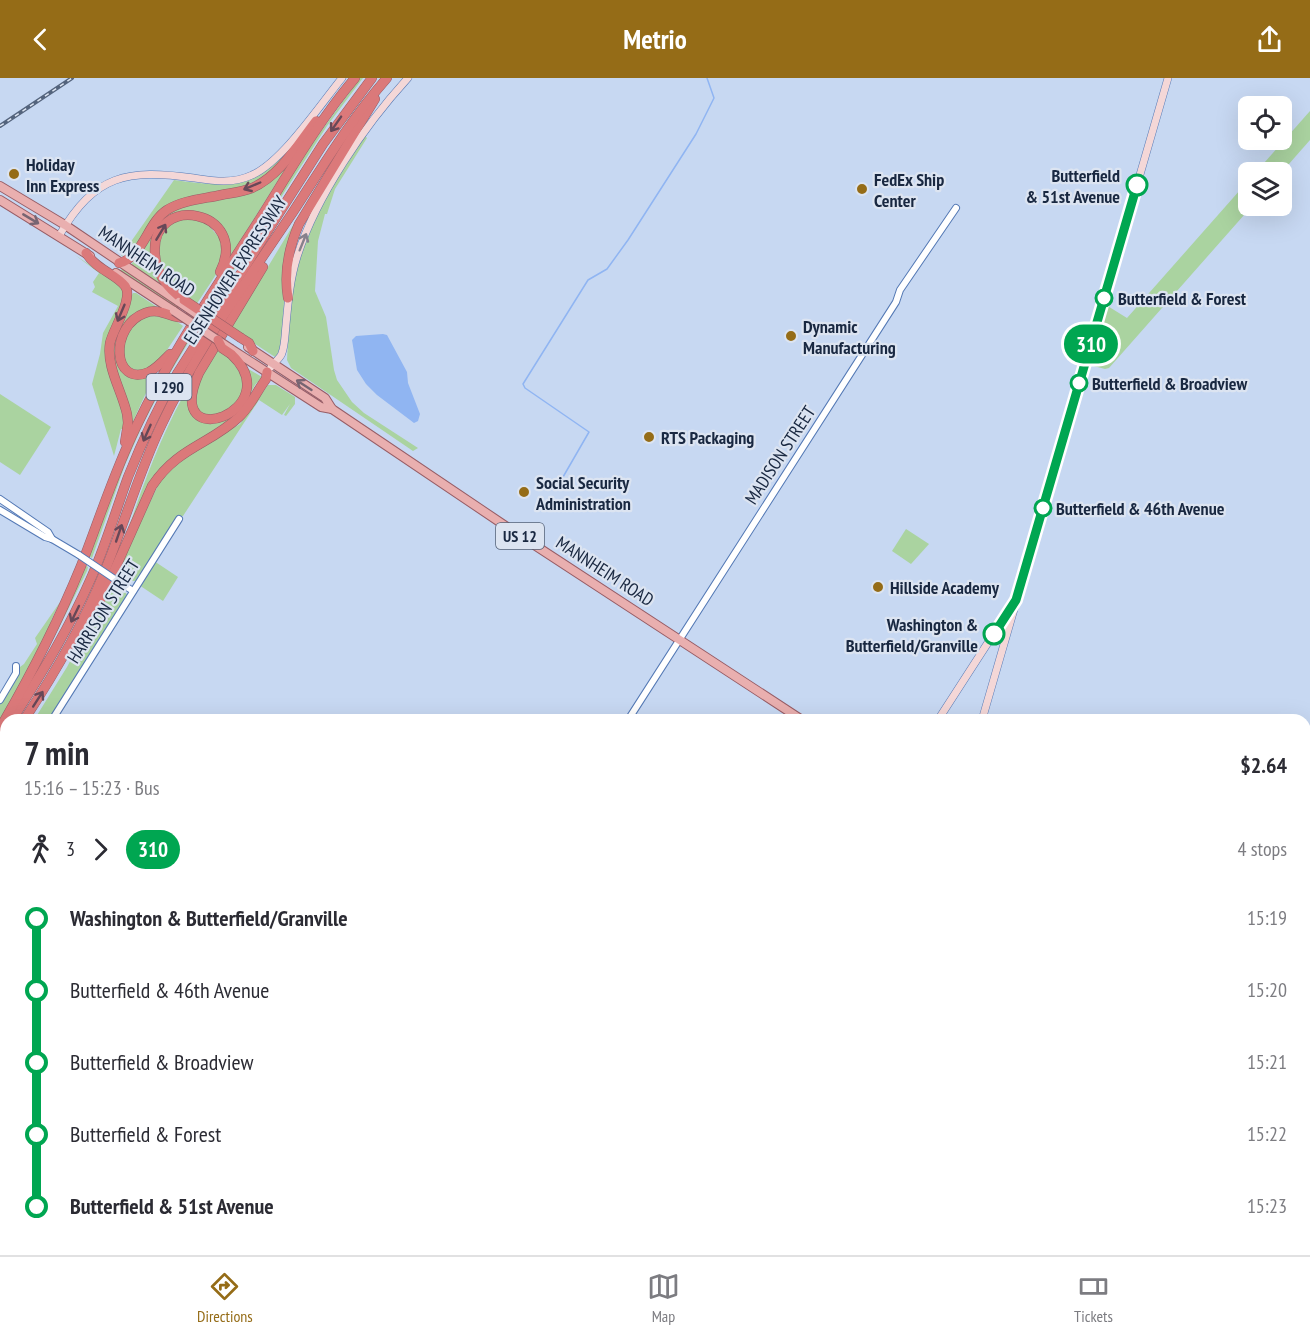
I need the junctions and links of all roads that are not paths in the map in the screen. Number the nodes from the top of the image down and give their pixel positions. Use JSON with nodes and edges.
{"nodes":[{"id":1,"x":372,"y":78,"type":"edge"},
{"id":2,"x":408,"y":78,"type":"edge"},
{"id":3,"x":1168,"y":78,"type":"edge"},
{"id":4,"x":349,"y":80,"type":"edge"},
{"id":5,"x":385,"y":80,"type":"edge"},
{"id":6,"x":0,"y":186,"type":"edge"},
{"id":7,"x":0,"y":192,"type":"edge"},
{"id":8,"x":16,"y":195,"type":"junction"},
{"id":9,"x":0,"y":200,"type":"edge"},
{"id":10,"x":956,"y":207,"type":"dead end"},
{"id":11,"x":292,"y":213,"type":"junction"},
{"id":12,"x":64,"y":225,"type":"junction"},
{"id":13,"x":58,"y":236,"type":"junction"},
{"id":14,"x":86,"y":253,"type":"junction"},
{"id":15,"x":118,"y":262,"type":"junction"},
{"id":16,"x":216,"y":286,"type":"junction"},
{"id":17,"x":288,"y":298,"type":"junction"},
{"id":18,"x":181,"y":301,"type":"junction"},
{"id":19,"x":173,"y":313,"type":"junction"},
{"id":20,"x":185,"y":318,"type":"joint"},
{"id":21,"x":218,"y":340,"type":"joint"},
{"id":22,"x":177,"y":348,"type":"junction"},
{"id":23,"x":231,"y":351,"type":"junction"},
{"id":24,"x":253,"y":351,"type":"joint"},
{"id":25,"x":270,"y":368,"type":"junction"},
{"id":26,"x":124,"y":453,"type":"junction"},
{"id":27,"x":0,"y":499,"type":"edge"},
{"id":28,"x":0,"y":510,"type":"edge"},
{"id":29,"x":179,"y":519,"type":"dead end"},
{"id":30,"x":52,"y":539,"type":"junction"},
{"id":31,"x":133,"y":591,"type":"junction"},
{"id":32,"x":1016,"y":600,"type":"junction"},
{"id":33,"x":680,"y":639,"type":"junction"},
{"id":34,"x":71,"y":644,"type":"junction"},
{"id":35,"x":16,"y":666,"type":"dead end"},
{"id":36,"x":0,"y":700,"type":"edge"},
{"id":37,"x":8,"y":714,"type":"edge"},
{"id":38,"x":16,"y":714,"type":"edge"},
{"id":39,"x":28,"y":714,"type":"edge"},
{"id":40,"x":56,"y":714,"type":"edge"},
{"id":41,"x":632,"y":714,"type":"edge"},
{"id":42,"x":793,"y":714,"type":"edge"},
{"id":43,"x":942,"y":714,"type":"edge"},
{"id":44,"x":984,"y":714,"type":"edge"}],
"edges":[{"from":1,"to":38,"type":"highway","name":"EISENHOWER EXPRESSWAY","number":"I 290","one_way":true},
{"from":17,"to":2,"type":"main road","one_way":true},
{"from":3,"to":32,"type":"main road"},
{"from":4,"to":12,"type":"main road"},
{"from":4,"to":15,"type":"highway","one_way":true},
{"from":4,"to":16,"type":"highway"},
{"from":5,"to":11,"type":"highway","name":"EISENHOWER EXPRESSWAY","number":"I 290"},
{"from":5,"to":17,"type":"highway"},
{"from":6,"to":8,"type":"main road","name":"MANNHEIM ROAD"},
{"from":7,"to":8,"type":"main road"},
{"from":8,"to":12,"type":"main road","name":"MANNHEIM ROAD"},
{"from":9,"to":13,"type":"main road","name":"MANNHEIM ROAD","one_way":true},
{"from":10,"to":33,"type":"street","name":"MADISON STREET"},
{"from":11,"to":23,"type":"highway"},
{"from":34,"to":11,"type":"highway","name":"EISENHOWER EXPRESSWAY","number":"I 290","one_way":true},
{"from":12,"to":13,"type":"main road"},
{"from":12,"to":15,"type":"main road","name":"MANNHEIM ROAD"},
{"from":13,"to":14,"type":"main road","name":"MANNHEIM ROAD"},
{"from":14,"to":19,"type":"main road","name":"MANNHEIM ROAD"},
{"from":14,"to":26,"type":"highway","one_way":true},
{"from":15,"to":18,"type":"main road","name":"MANNHEIM ROAD"},
{"from":18,"to":16,"type":"highway","one_way":true},
{"from":16,"to":22,"type":"highway"},
{"from":17,"to":25,"type":"main road"},
{"from":18,"to":24,"type":"highway","bridge":true},
{"from":19,"to":20,"type":"highway","bridge":true},
{"from":19,"to":22,"type":"highway"},
{"from":20,"to":21,"type":"main road","name":"MANNHEIM ROAD","bridge":true},
{"from":21,"to":23,"type":"highway","bridge":true},
{"from":22,"to":26,"type":"highway"},
{"from":23,"to":25,"type":"main road","name":"MANNHEIM ROAD","number":"US 12"},
{"from":24,"to":25,"type":"main road","name":"MANNHEIM ROAD","number":"US 12"},
{"from":25,"to":33,"type":"main road","name":"MANNHEIM ROAD","number":"US 12"},
{"from":25,"to":34,"type":"highway"},
{"from":26,"to":37,"type":"highway"},
{"from":27,"to":30,"type":"street"},
{"from":28,"to":30,"type":"street"},
{"from":29,"to":31,"type":"street","name":"HARRISON STREET"},
{"from":30,"to":31,"type":"street","bridge":true},
{"from":31,"to":40,"type":"street","name":"HARRISON STREET"},
{"from":32,"to":43,"type":"main road"},
{"from":32,"to":44,"type":"main road"},
{"from":33,"to":41,"type":"street","name":"MADISON STREET"},
{"from":33,"to":42,"type":"main road","name":"MANNHEIM ROAD","number":"US 12"},
{"from":39,"to":34,"type":"highway","name":"EISENHOWER EXPRESSWAY","number":"I 290","one_way":true},
{"from":35,"to":36,"type":"street"}]}
